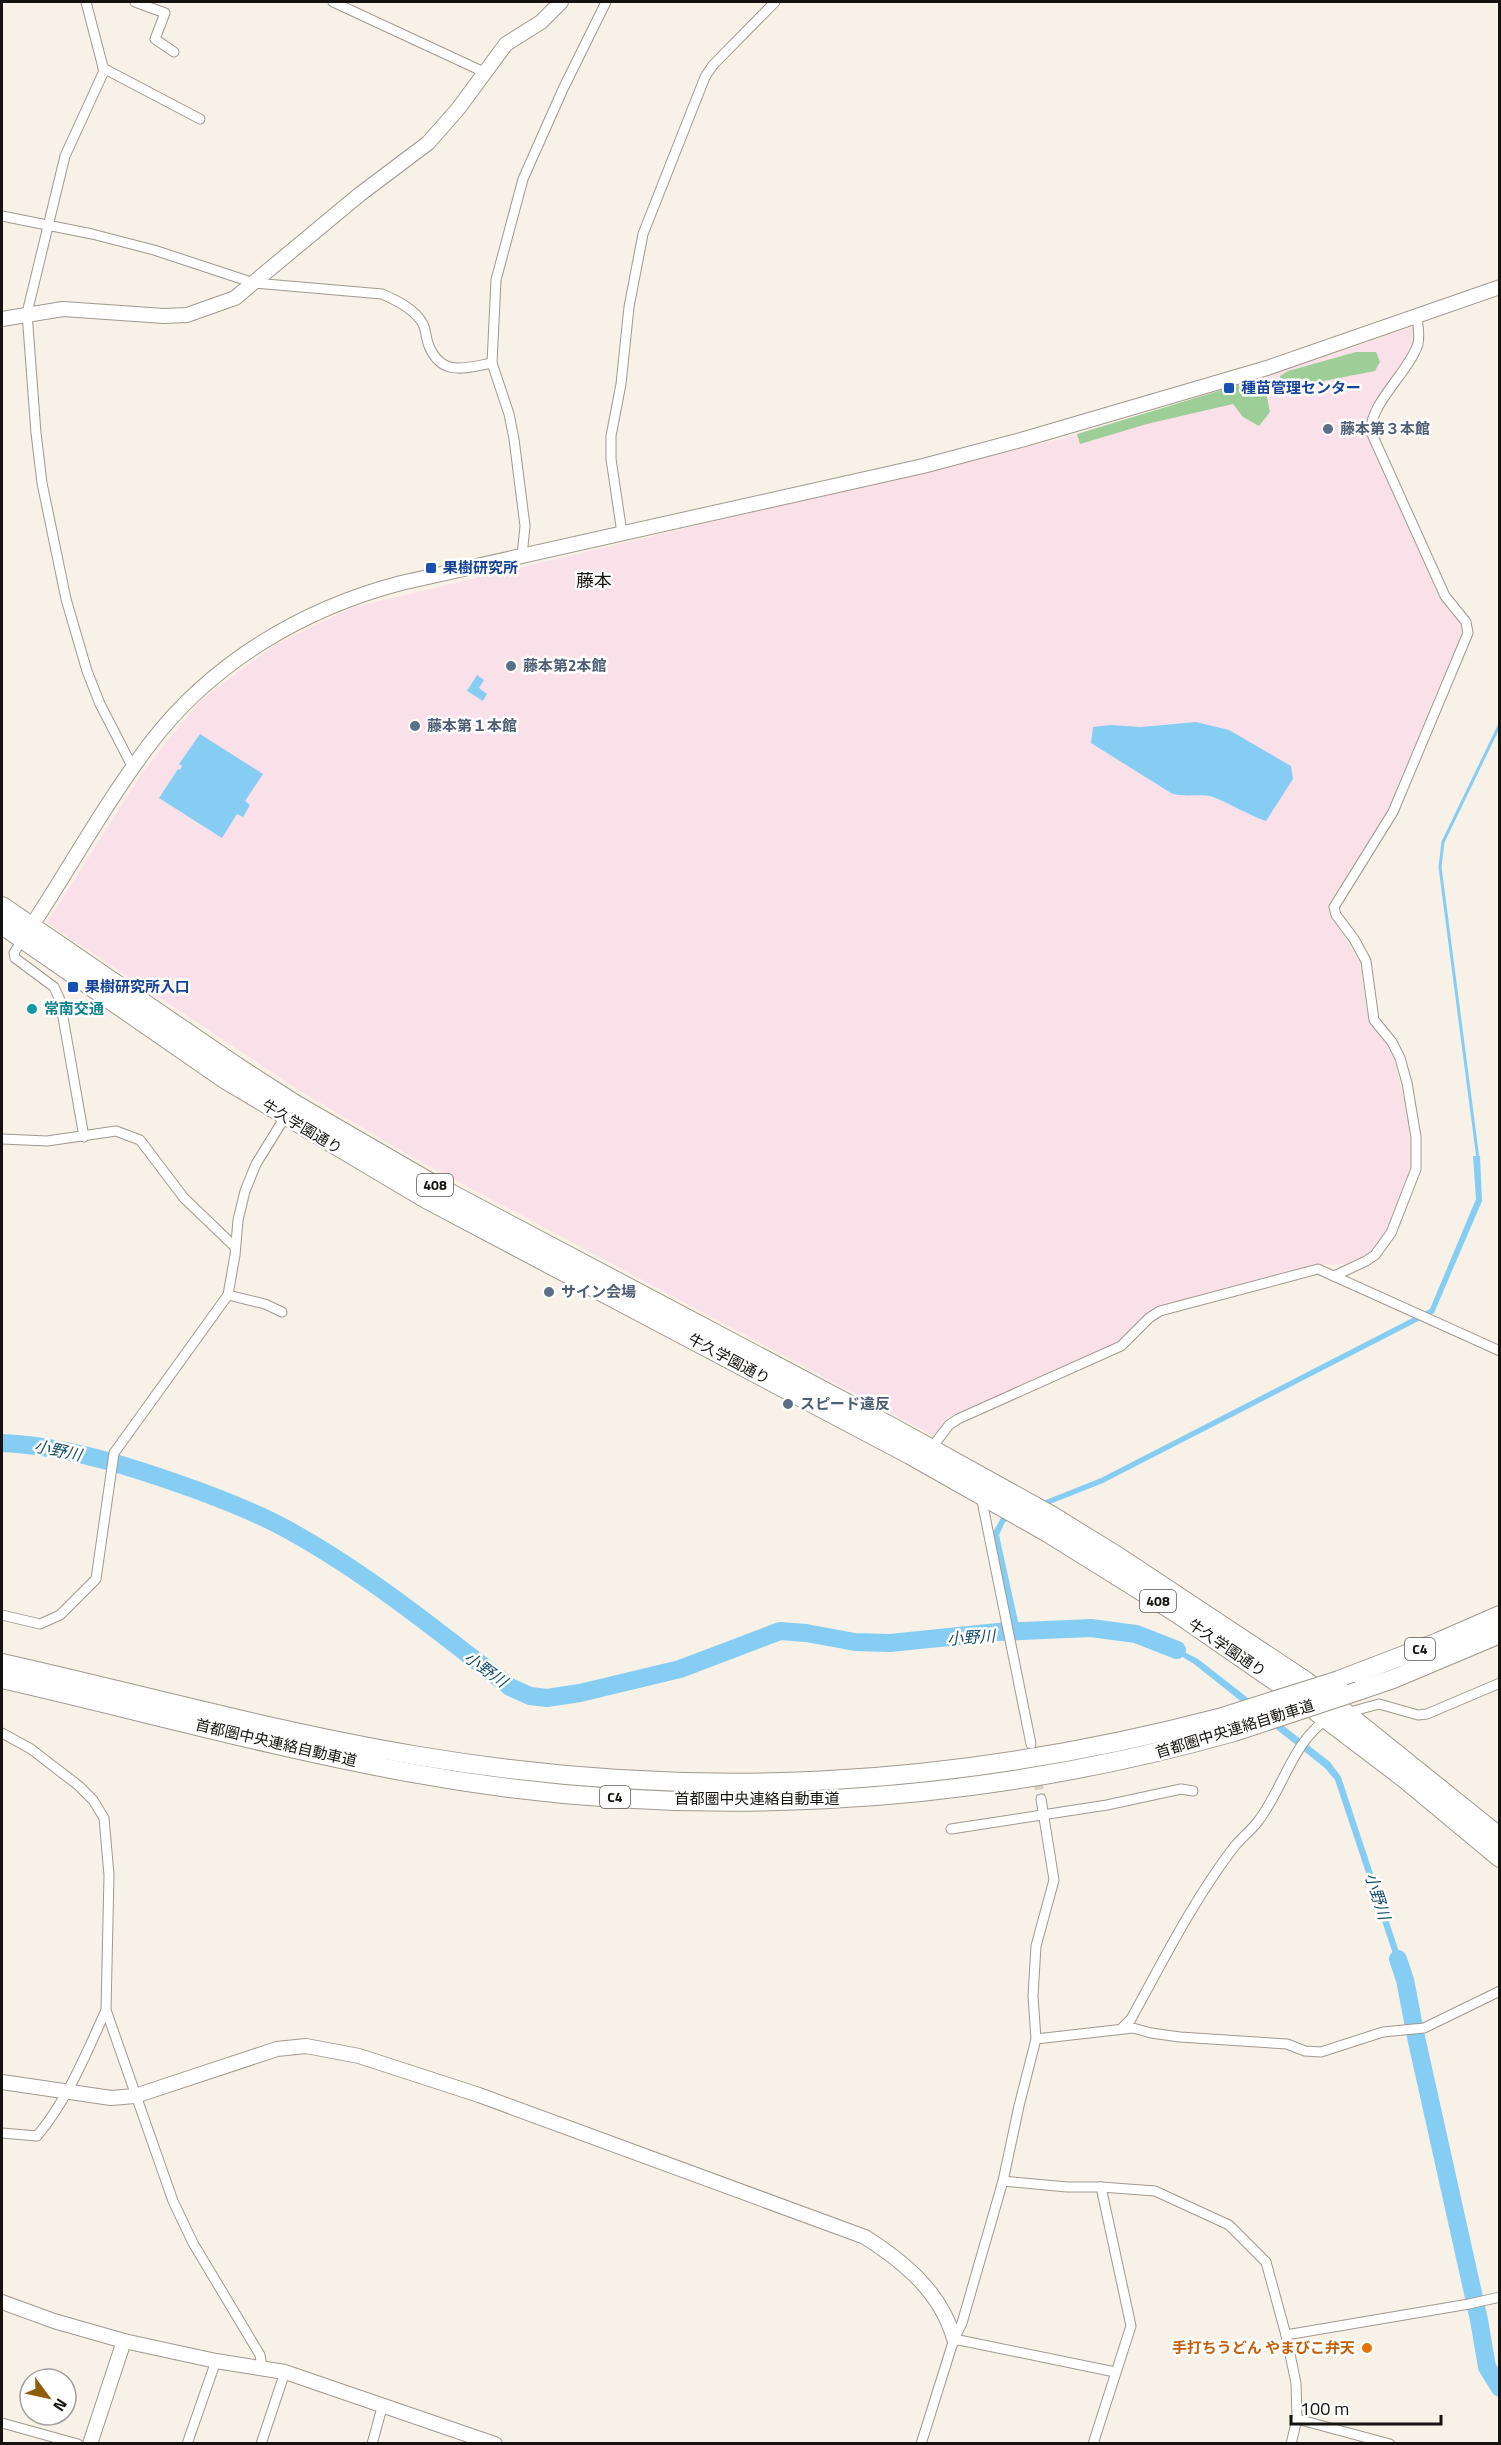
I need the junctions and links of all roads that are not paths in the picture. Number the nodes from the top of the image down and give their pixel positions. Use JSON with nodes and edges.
{"nodes":[{"id":1,"x":86,"y":2,"type":"edge"},
{"id":2,"x":135,"y":2,"type":"edge"},
{"id":3,"x":333,"y":2,"type":"edge"},
{"id":4,"x":561,"y":2,"type":"edge"},
{"id":5,"x":606,"y":2,"type":"edge"},
{"id":6,"x":775,"y":2,"type":"edge"},
{"id":7,"x":174,"y":52,"type":"dead end"},
{"id":8,"x":103,"y":68,"type":"junction"},
{"id":9,"x":484,"y":72,"type":"junction"},
{"id":10,"x":200,"y":119,"type":"dead end"},
{"id":11,"x":2,"y":216,"type":"edge"},
{"id":12,"x":47,"y":227,"type":"junction"},
{"id":13,"x":254,"y":283,"type":"junction"},
{"id":14,"x":1500,"y":287,"type":"edge"},
{"id":15,"x":27,"y":313,"type":"junction"},
{"id":16,"x":1417,"y":316,"type":"junction"},
{"id":17,"x":2,"y":319,"type":"edge"},
{"id":18,"x":492,"y":363,"type":"junction"},
{"id":19,"x":622,"y":533,"type":"junction"},
{"id":20,"x":522,"y":556,"type":"junction"},
{"id":21,"x":133,"y":768,"type":"junction"},
{"id":22,"x":2,"y":906,"type":"edge"},
{"id":23,"x":2,"y":925,"type":"edge"},
{"id":24,"x":27,"y":933,"type":"junction"},
{"id":25,"x":285,"y":1117,"type":"junction"},
{"id":26,"x":84,"y":1137,"type":"junction"},
{"id":27,"x":2,"y":1139,"type":"edge"},
{"id":28,"x":235,"y":1247,"type":"junction"},
{"id":29,"x":1334,"y":1276,"type":"junction"},
{"id":30,"x":228,"y":1294,"type":"junction"},
{"id":31,"x":282,"y":1312,"type":"dead end"},
{"id":32,"x":1500,"y":1351,"type":"edge"},
{"id":33,"x":927,"y":1455,"type":"junction"},
{"id":34,"x":981,"y":1494,"type":"junction"},
{"id":35,"x":2,"y":1615,"type":"edge"},
{"id":36,"x":1500,"y":1615,"type":"edge"},
{"id":37,"x":1500,"y":1634,"type":"edge"},
{"id":38,"x":2,"y":1663,"type":"edge"},
{"id":39,"x":2,"y":1679,"type":"edge"},
{"id":40,"x":1500,"y":1683,"type":"edge"},
{"id":41,"x":1347,"y":1713,"type":"junction"},
{"id":42,"x":1328,"y":1719,"type":"junction"},
{"id":43,"x":2,"y":1733,"type":"edge"},
{"id":44,"x":1031,"y":1744,"type":"tunnel mouth"},
{"id":45,"x":1193,"y":1791,"type":"dead end"},
{"id":46,"x":1041,"y":1799,"type":"tunnel mouth"},
{"id":47,"x":1044,"y":1815,"type":"junction"},
{"id":48,"x":951,"y":1829,"type":"dead end"},
{"id":49,"x":1500,"y":1837,"type":"edge"},
{"id":50,"x":1500,"y":1858,"type":"edge"},
{"id":51,"x":1500,"y":1990,"type":"edge"},
{"id":52,"x":106,"y":2010,"type":"junction"},
{"id":53,"x":1122,"y":2028,"type":"junction"},
{"id":54,"x":1036,"y":2039,"type":"junction"},
{"id":55,"x":2,"y":2082,"type":"edge"},
{"id":56,"x":68,"y":2093,"type":"junction"},
{"id":57,"x":135,"y":2096,"type":"junction"},
{"id":58,"x":2,"y":2133,"type":"edge"},
{"id":59,"x":1004,"y":2181,"type":"junction"},
{"id":60,"x":1101,"y":2187,"type":"junction"},
{"id":61,"x":1500,"y":2297,"type":"edge"},
{"id":62,"x":2,"y":2302,"type":"edge"},
{"id":63,"x":1286,"y":2335,"type":"junction"},
{"id":64,"x":954,"y":2339,"type":"junction"},
{"id":65,"x":124,"y":2341,"type":"junction"},
{"id":66,"x":216,"y":2361,"type":"junction"},
{"id":67,"x":262,"y":2367,"type":"junction"},
{"id":68,"x":285,"y":2372,"type":"junction"},
{"id":69,"x":1115,"y":2372,"type":"junction"},
{"id":70,"x":383,"y":2404,"type":"junction"},
{"id":71,"x":1297,"y":2419,"type":"junction"},
{"id":72,"x":2,"y":2423,"type":"edge"},
{"id":73,"x":489,"y":2443,"type":"edge"},
{"id":74,"x":78,"y":2444,"type":"edge"},
{"id":75,"x":90,"y":2444,"type":"edge"},
{"id":76,"x":187,"y":2444,"type":"edge"},
{"id":77,"x":261,"y":2444,"type":"edge"},
{"id":78,"x":372,"y":2444,"type":"edge"},
{"id":79,"x":921,"y":2444,"type":"edge"},
{"id":80,"x":1093,"y":2444,"type":"edge"},
{"id":81,"x":1291,"y":2444,"type":"edge"},
{"id":82,"x":1390,"y":2444,"type":"edge"}],
"edges":[{"from":1,"to":8,"type":"street"},
{"from":2,"to":7,"type":"street"},
{"from":3,"to":9,"type":"street"},
{"from":4,"to":9,"type":"street"},
{"from":5,"to":18,"type":"street"},
{"from":6,"to":19,"type":"street"},
{"from":8,"to":10,"type":"street"},
{"from":8,"to":12,"type":"street"},
{"from":9,"to":13,"type":"street"},
{"from":11,"to":12,"type":"street"},
{"from":12,"to":13,"type":"street"},
{"from":12,"to":15,"type":"street"},
{"from":13,"to":15,"type":"street"},
{"from":13,"to":18,"type":"street"},
{"from":14,"to":16,"type":"street"},
{"from":15,"to":17,"type":"street"},
{"from":15,"to":21,"type":"street"},
{"from":16,"to":19,"type":"street"},
{"from":16,"to":29,"type":"street"},
{"from":18,"to":20,"type":"street"},
{"from":19,"to":20,"type":"street"},
{"from":20,"to":21,"type":"street"},
{"from":21,"to":24,"type":"street"},
{"from":22,"to":24,"type":"highway","name":"牛久学園通り","number":"408"},
{"from":23,"to":24,"type":"highway","name":"牛久学園通り","number":"408"},
{"from":24,"to":25,"type":"highway","name":"牛久学園通り","number":"408"},
{"from":24,"to":26,"type":"street"},
{"from":24,"to":33,"type":"highway","name":"牛久学園通り","number":"408"},
{"from":25,"to":28,"type":"street"},
{"from":25,"to":33,"type":"highway","name":"牛久学園通り","number":"408"},
{"from":26,"to":27,"type":"street"},
{"from":26,"to":28,"type":"street"},
{"from":28,"to":30,"type":"street"},
{"from":29,"to":32,"type":"street"},
{"from":29,"to":33,"type":"street"},
{"from":30,"to":31,"type":"street"},
{"from":30,"to":35,"type":"street"},
{"from":33,"to":34,"type":"highway","name":"牛久学園通り","number":"408"},
{"from":33,"to":41,"type":"highway","name":"牛久学園通り","number":"408"},
{"from":34,"to":42,"type":"highway","name":"牛久学園通り","number":"408"},
{"from":34,"to":44,"type":"street"},
{"from":36,"to":38,"type":"highway","name":"首都圏中央連絡自動車道","number":"C4","bridge":true},
{"from":37,"to":39,"type":"highway","name":"首都圏中央連絡自動車道","number":"C4","bridge":true},
{"from":40,"to":41,"type":"street"},
{"from":41,"to":42,"type":"street"},
{"from":41,"to":49,"type":"highway","name":"牛久学園通り","number":"408"},
{"from":42,"to":50,"type":"highway","name":"牛久学園通り","number":"408"},
{"from":42,"to":53,"type":"street"},
{"from":43,"to":52,"type":"street"},
{"from":45,"to":47,"type":"street"},
{"from":46,"to":47,"type":"street"},
{"from":47,"to":48,"type":"street"},
{"from":47,"to":54,"type":"street"},
{"from":51,"to":53,"type":"street"},
{"from":52,"to":56,"type":"street"},
{"from":52,"to":57,"type":"street"},
{"from":53,"to":54,"type":"street"},
{"from":54,"to":59,"type":"street"},
{"from":55,"to":56,"type":"street"},
{"from":56,"to":57,"type":"street"},
{"from":56,"to":58,"type":"street"},
{"from":57,"to":64,"type":"street"},
{"from":57,"to":67,"type":"street"},
{"from":59,"to":60,"type":"street"},
{"from":59,"to":64,"type":"street"},
{"from":60,"to":63,"type":"street"},
{"from":60,"to":69,"type":"street"},
{"from":61,"to":63,"type":"street"},
{"from":62,"to":65,"type":"street"},
{"from":63,"to":71,"type":"street"},
{"from":64,"to":69,"type":"street"},
{"from":64,"to":79,"type":"street"},
{"from":65,"to":66,"type":"street"},
{"from":65,"to":75,"type":"street"},
{"from":66,"to":67,"type":"street"},
{"from":66,"to":76,"type":"street"},
{"from":67,"to":68,"type":"street"},
{"from":68,"to":70,"type":"street"},
{"from":68,"to":77,"type":"street"},
{"from":69,"to":80,"type":"street"},
{"from":70,"to":73,"type":"street"},
{"from":70,"to":78,"type":"street"},
{"from":71,"to":81,"type":"street"},
{"from":71,"to":82,"type":"street"},
{"from":72,"to":74,"type":"street"}]}
